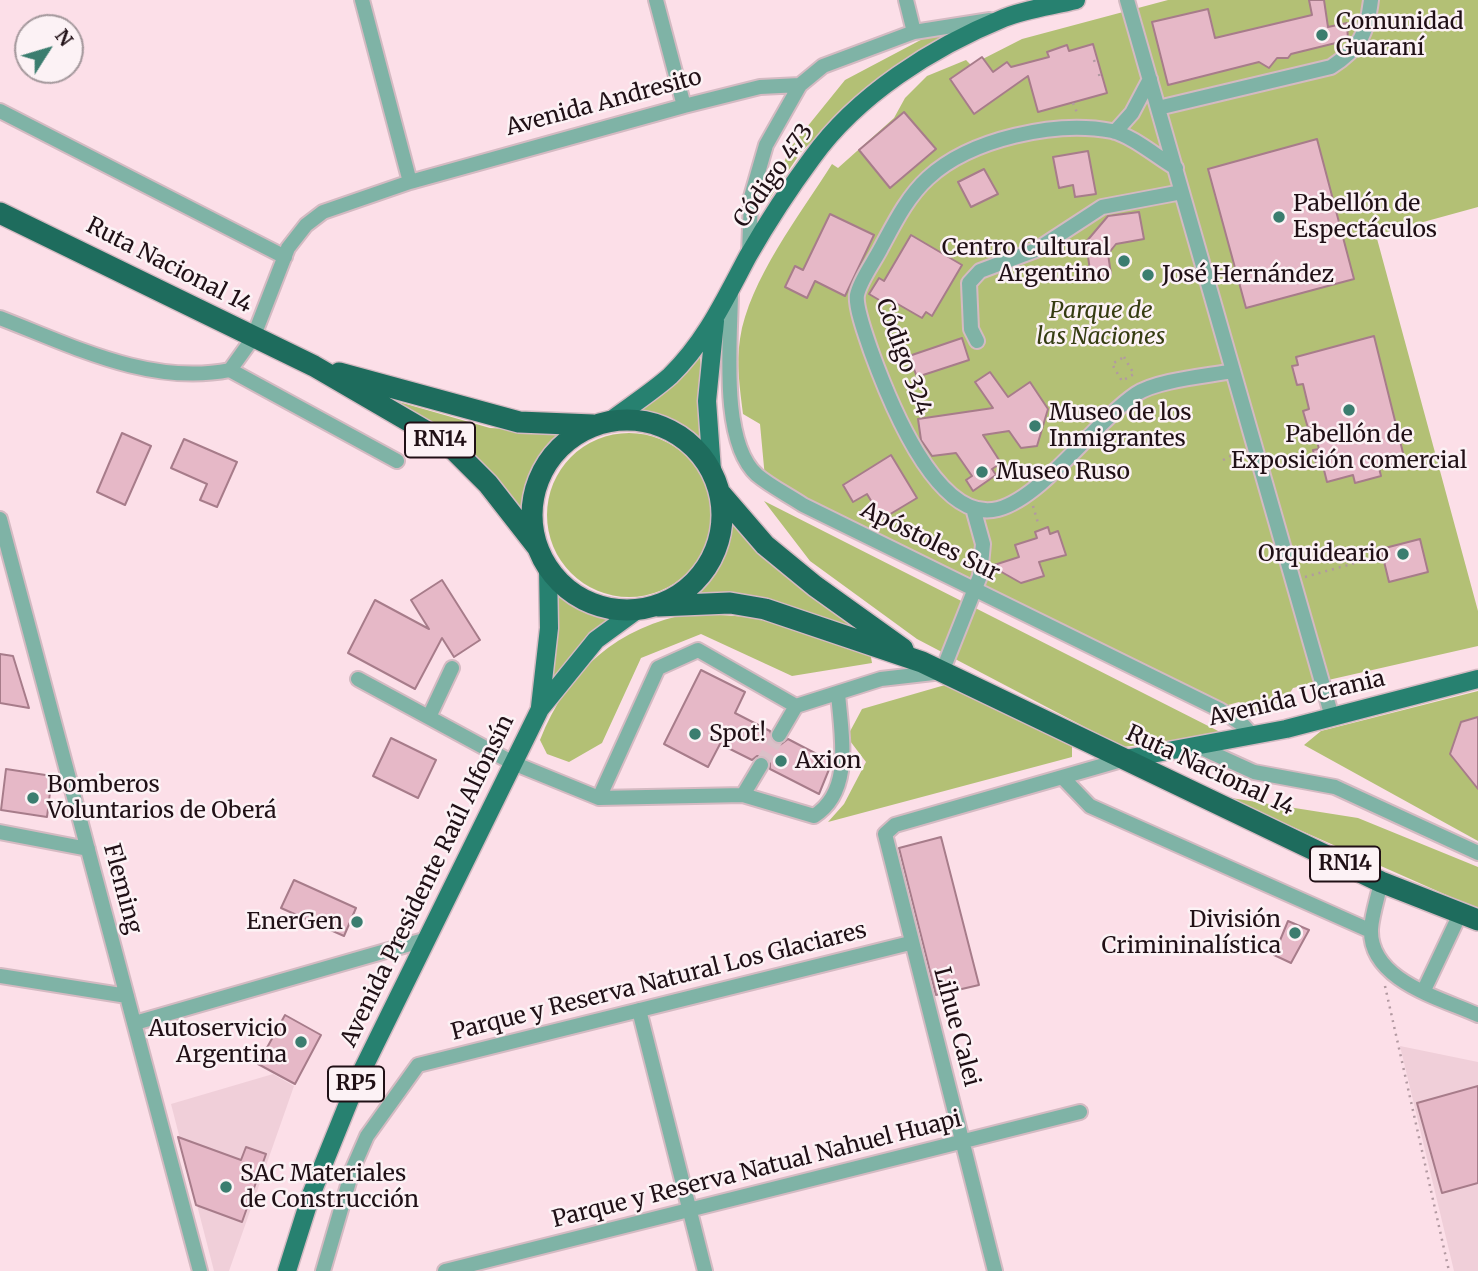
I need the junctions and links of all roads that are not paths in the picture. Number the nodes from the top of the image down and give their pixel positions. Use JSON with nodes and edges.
{"nodes":[{"id":1,"x":362,"y":0,"type":"edge"},
{"id":2,"x":656,"y":0,"type":"edge"},
{"id":3,"x":906,"y":0,"type":"edge"},
{"id":4,"x":1076,"y":0,"type":"edge"},
{"id":5,"x":1127,"y":0,"type":"edge"},
{"id":6,"x":1371,"y":0,"type":"edge"},
{"id":7,"x":1005,"y":18,"type":"junction"},
{"id":8,"x":914,"y":32,"type":"junction"},
{"id":9,"x":1150,"y":79,"type":"junction"},
{"id":10,"x":800,"y":85,"type":"junction"},
{"id":11,"x":684,"y":106,"type":"junction"},
{"id":12,"x":1158,"y":108,"type":"junction"},
{"id":13,"x":0,"y":111,"type":"edge"},
{"id":14,"x":1115,"y":132,"type":"junction"},
{"id":15,"x":1176,"y":168,"type":"junction"},
{"id":16,"x":410,"y":182,"type":"junction"},
{"id":17,"x":1182,"y":192,"type":"junction"},
{"id":18,"x":0,"y":213,"type":"edge"},
{"id":19,"x":749,"y":255,"type":"junction"},
{"id":20,"x":285,"y":257,"type":"junction"},
{"id":21,"x":731,"y":290,"type":"junction"},
{"id":22,"x":0,"y":318,"type":"edge"},
{"id":23,"x":715,"y":320,"type":"junction"},
{"id":24,"x":253,"y":338,"type":"junction"},
{"id":25,"x":977,"y":341,"type":"dead end"},
{"id":26,"x":314,"y":366,"type":"junction"},
{"id":27,"x":230,"y":370,"type":"junction"},
{"id":28,"x":1233,"y":371,"type":"junction"},
{"id":29,"x":602,"y":423,"type":"junction"},
{"id":30,"x":397,"y":461,"type":"dead end"},
{"id":31,"x":712,"y":471,"type":"junction"},
{"id":32,"x":720,"y":494,"type":"junction"},
{"id":33,"x":973,"y":508,"type":"junction"},
{"id":34,"x":0,"y":519,"type":"edge"},
{"id":35,"x":538,"y":548,"type":"junction"},
{"id":36,"x":548,"y":568,"type":"junction"},
{"id":37,"x":974,"y":589,"type":"junction"},
{"id":38,"x":658,"y":606,"type":"junction"},
{"id":39,"x":637,"y":610,"type":"junction"},
{"id":40,"x":922,"y":662,"type":"junction"},
{"id":41,"x":452,"y":668,"type":"dead end"},
{"id":42,"x":942,"y":672,"type":"junction"},
{"id":43,"x":358,"y":679,"type":"dead end"},
{"id":44,"x":1478,"y":679,"type":"edge"},
{"id":45,"x":838,"y":693,"type":"junction"},
{"id":46,"x":796,"y":706,"type":"junction"},
{"id":47,"x":540,"y":709,"type":"junction"},
{"id":48,"x":1332,"y":717,"type":"junction"},
{"id":49,"x":429,"y":718,"type":"junction"},
{"id":50,"x":779,"y":735,"type":"tunnel mouth"},
{"id":51,"x":1253,"y":736,"type":"junction"},
{"id":52,"x":1199,"y":747,"type":"junction"},
{"id":53,"x":1125,"y":760,"type":"junction"},
{"id":54,"x":513,"y":763,"type":"junction"},
{"id":55,"x":761,"y":765,"type":"tunnel mouth"},
{"id":56,"x":1063,"y":778,"type":"junction"},
{"id":57,"x":743,"y":796,"type":"junction"},
{"id":58,"x":599,"y":797,"type":"junction"},
{"id":59,"x":0,"y":832,"type":"edge"},
{"id":60,"x":88,"y":849,"type":"junction"},
{"id":61,"x":1478,"y":853,"type":"edge"},
{"id":62,"x":1381,"y":882,"type":"junction"},
{"id":63,"x":1469,"y":917,"type":"edge"},
{"id":64,"x":1371,"y":931,"type":"junction"},
{"id":65,"x":424,"y":940,"type":"junction"},
{"id":66,"x":910,"y":943,"type":"junction"},
{"id":67,"x":0,"y":976,"type":"edge"},
{"id":68,"x":1424,"y":990,"type":"junction"},
{"id":69,"x":127,"y":996,"type":"junction"},
{"id":70,"x":639,"y":1010,"type":"junction"},
{"id":71,"x":1478,"y":1015,"type":"edge"},
{"id":72,"x":135,"y":1023,"type":"junction"},
{"id":73,"x":1080,"y":1112,"type":"dead end"},
{"id":74,"x":962,"y":1142,"type":"junction"},
{"id":75,"x":690,"y":1210,"type":"junction"},
{"id":76,"x":464,"y":1269,"type":"edge"},
{"id":77,"x":200,"y":1271,"type":"edge"},
{"id":78,"x":287,"y":1271,"type":"edge"},
{"id":79,"x":323,"y":1271,"type":"edge"},
{"id":80,"x":445,"y":1271,"type":"edge"},
{"id":81,"x":705,"y":1271,"type":"edge"},
{"id":82,"x":995,"y":1271,"type":"edge"}],
"edges":[{"from":1,"to":16,"type":"street"},
{"from":2,"to":11,"type":"street"},
{"from":3,"to":8,"type":"street"},
{"from":4,"to":7,"type":"main road"},
{"from":5,"to":9,"type":"street"},
{"from":6,"to":12,"type":"street"},
{"from":7,"to":8,"type":"street"},
{"from":7,"to":19,"type":"main road","name":"Código 473"},
{"from":8,"to":10,"type":"street"},
{"from":9,"to":12,"type":"street"},
{"from":9,"to":14,"type":"street"},
{"from":10,"to":11,"type":"street","name":"Avenida Andresito"},
{"from":10,"to":19,"type":"street"},
{"from":11,"to":16,"type":"street","name":"Avenida Andresito"},
{"from":12,"to":15,"type":"street"},
{"from":13,"to":20,"type":"street"},
{"from":14,"to":15,"type":"street","name":"Código 324"},
{"from":14,"to":33,"type":"street","name":"Código 324"},
{"from":15,"to":17,"type":"street"},
{"from":16,"to":20,"type":"street","name":"Avenida Andresito"},
{"from":17,"to":25,"type":"street"},
{"from":17,"to":28,"type":"street"},
{"from":18,"to":24,"type":"highway","name":"Ruta Nacional 14","number":"RN14"},
{"from":19,"to":21,"type":"main road","name":"Código 473"},
{"from":20,"to":24,"type":"street","name":"Avenida Andresito"},
{"from":21,"to":23,"type":"main road","name":"Código 473"},
{"from":21,"to":37,"type":"street","name":"Apóstoles Sur"},
{"from":22,"to":27,"type":"street"},
{"from":23,"to":29,"type":"main road"},
{"from":23,"to":31,"type":"main road"},
{"from":24,"to":26,"type":"highway","name":"Ruta Nacional 14","number":"RN14"},
{"from":24,"to":27,"type":"street","name":"Avenida Andresito"},
{"from":26,"to":29,"type":"highway","name":"Ruta Nacional 14","number":"RN14"},
{"from":26,"to":35,"type":"highway","name":"Ruta Nacional 14","number":"RN14"},
{"from":27,"to":30,"type":"street"},
{"from":28,"to":33,"type":"street"},
{"from":28,"to":48,"type":"street"},
{"from":29,"to":31,"type":"highway","number":"RN14"},
{"from":29,"to":35,"type":"highway","number":"RN14"},
{"from":31,"to":32,"type":"highway","number":"RN14"},
{"from":32,"to":38,"type":"highway","number":"RN14"},
{"from":32,"to":40,"type":"highway","name":"Ruta Nacional 14","number":"RN14"},
{"from":33,"to":37,"type":"street"},
{"from":34,"to":60,"type":"street","name":"Fleming"},
{"from":35,"to":36,"type":"highway","number":"RN14"},
{"from":36,"to":39,"type":"highway","number":"RN14"},
{"from":36,"to":47,"type":"main road","name":"Avenida Presidente Raúl Alfonsín","number":"RP5"},
{"from":37,"to":42,"type":"street"},
{"from":37,"to":51,"type":"street","name":"Apóstoles Sur"},
{"from":38,"to":39,"type":"highway","number":"RN14"},
{"from":38,"to":40,"type":"highway","name":"Ruta Nacional 14","number":"RN14"},
{"from":39,"to":47,"type":"main road","name":"Avenida Presidente Raúl Alfonsín","number":"RP5"},
{"from":40,"to":42,"type":"highway","name":"Ruta Nacional 14","number":"RN14"},
{"from":41,"to":49,"type":"street"},
{"from":42,"to":45,"type":"street"},
{"from":42,"to":53,"type":"highway","name":"Ruta Nacional 14","number":"RN14"},
{"from":43,"to":49,"type":"street"},
{"from":44,"to":48,"type":"main road","name":"Avenida Ucrania"},
{"from":45,"to":46,"type":"street"},
{"from":45,"to":57,"type":"street"},
{"from":46,"to":50,"type":"street"},
{"from":46,"to":58,"type":"street"},
{"from":47,"to":54,"type":"main road","name":"Avenida Presidente Raúl Alfonsín","number":"RP5"},
{"from":48,"to":51,"type":"main road","name":"Avenida Ucrania"},
{"from":49,"to":54,"type":"street"},
{"from":51,"to":52,"type":"main road","name":"Avenida Ucrania"},
{"from":52,"to":53,"type":"main road","name":"Avenida Ucrania"},
{"from":52,"to":61,"type":"street"},
{"from":53,"to":56,"type":"street"},
{"from":53,"to":62,"type":"highway","name":"Ruta Nacional 14","number":"RN14"},
{"from":54,"to":58,"type":"street"},
{"from":54,"to":65,"type":"main road","name":"Avenida Presidente Raúl Alfonsín","number":"RP5"},
{"from":55,"to":57,"type":"street"},
{"from":56,"to":64,"type":"street"},
{"from":56,"to":66,"type":"street","name":"Lihue Calei"},
{"from":57,"to":58,"type":"street"},
{"from":59,"to":60,"type":"street"},
{"from":60,"to":69,"type":"street","name":"Fleming"},
{"from":62,"to":63,"type":"highway","name":"Ruta Nacional 14","number":"RN14"},
{"from":62,"to":64,"type":"street"},
{"from":63,"to":68,"type":"street"},
{"from":64,"to":68,"type":"street"},
{"from":65,"to":72,"type":"street"},
{"from":65,"to":78,"type":"main road","name":"Avenida Presidente Raúl Alfonsín","number":"RP5"},
{"from":66,"to":70,"type":"street","name":"Parque y Reserva Natural Los Glaciares"},
{"from":66,"to":74,"type":"street","name":"Lihue Calei"},
{"from":67,"to":69,"type":"street"},
{"from":68,"to":71,"type":"street"},
{"from":69,"to":72,"type":"street","name":"Fleming"},
{"from":70,"to":75,"type":"street"},
{"from":70,"to":79,"type":"street","name":"Parque y Reserva Natural Los Glaciares"},
{"from":72,"to":77,"type":"street","name":"Fleming"},
{"from":73,"to":74,"type":"street","name":"Parque y Reserva Natual Nahuel Huapi"},
{"from":74,"to":75,"type":"street","name":"Parque y Reserva Natual Nahuel Huapi"},
{"from":74,"to":82,"type":"street","name":"Lihue Calei"},
{"from":75,"to":76,"type":"street","name":"Parque y Reserva Natual Nahuel Huapi"},
{"from":75,"to":81,"type":"street"},
{"from":76,"to":80,"type":"street","name":"Parque y Reserva Natual Nahuel Huapi"}]}
